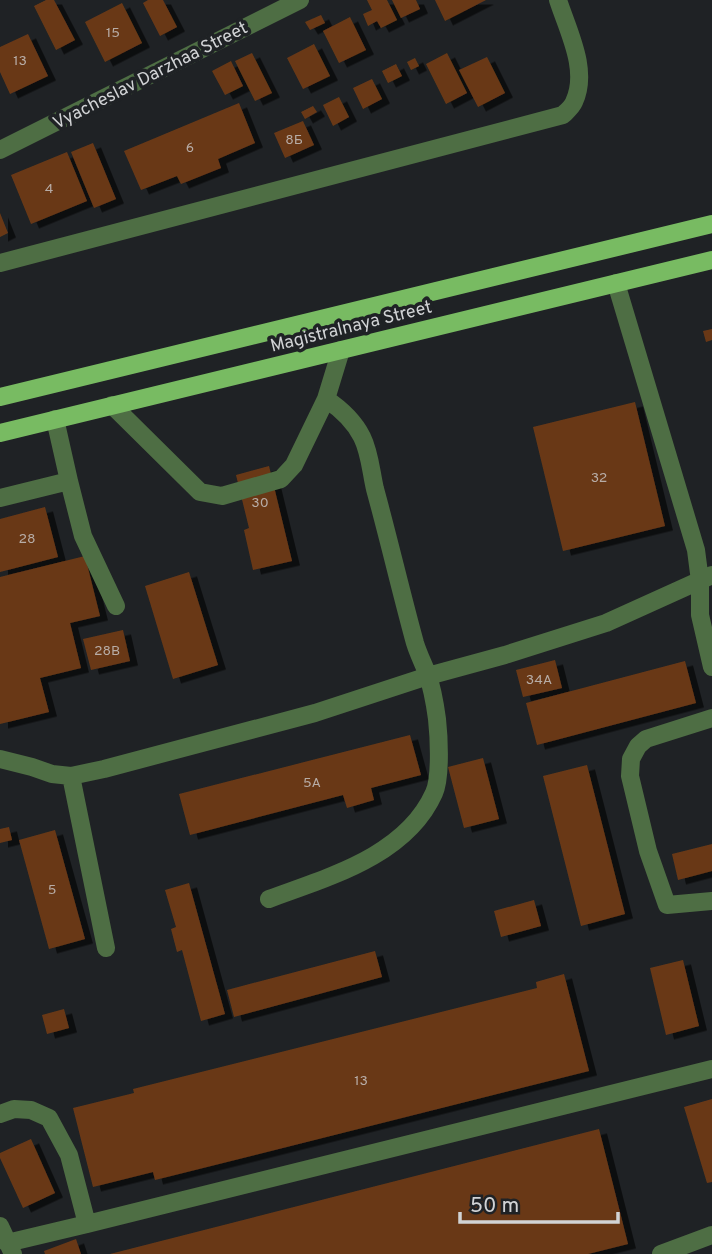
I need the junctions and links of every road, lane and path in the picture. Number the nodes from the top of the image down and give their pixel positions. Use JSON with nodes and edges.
{"nodes":[{"id":1,"x":300,"y":0,"type":"edge"},
{"id":2,"x":558,"y":0,"type":"edge"},
{"id":3,"x":0,"y":150,"type":"edge"},
{"id":4,"x":712,"y":224,"type":"edge"},
{"id":5,"x":712,"y":260,"type":"edge"},
{"id":6,"x":0,"y":263,"type":"edge"},
{"id":7,"x":616,"y":283,"type":"junction"},
{"id":8,"x":341,"y":349,"type":"junction"},
{"id":9,"x":0,"y":397,"type":"edge"},
{"id":10,"x":326,"y":399,"type":"junction"},
{"id":11,"x":112,"y":405,"type":"junction"},
{"id":12,"x":55,"y":419,"type":"junction"},
{"id":13,"x":0,"y":433,"type":"edge"},
{"id":14,"x":69,"y":481,"type":"junction"},
{"id":15,"x":0,"y":498,"type":"edge"},
{"id":16,"x":706,"y":578,"type":"edge"},
{"id":17,"x":116,"y":606,"type":"dead end"},
{"id":18,"x":712,"y":667,"type":"edge"},
{"id":19,"x":428,"y":676,"type":"junction"},
{"id":20,"x":712,"y":718,"type":"edge"},
{"id":21,"x":0,"y":759,"type":"edge"},
{"id":22,"x":71,"y":776,"type":"junction"},
{"id":23,"x":269,"y":899,"type":"dead end"},
{"id":24,"x":712,"y":901,"type":"edge"},
{"id":25,"x":106,"y":948,"type":"dead end"},
{"id":26,"x":712,"y":1069,"type":"edge"},
{"id":27,"x":0,"y":1114,"type":"edge"},
{"id":28,"x":87,"y":1224,"type":"junction"},
{"id":29,"x":712,"y":1235,"type":"edge"},
{"id":30,"x":7,"y":1241,"type":"edge"},
{"id":31,"x":660,"y":1254,"type":"edge"}],
"edges":[{"from":1,"to":3,"type":"street","name":"Vyacheslav Darzhaa Street"},
{"from":2,"to":6,"type":"street"},
{"from":4,"to":9,"type":"main road","name":"Magistralnaya Street"},
{"from":5,"to":7,"type":"main road","name":"Magistralnaya Street"},
{"from":7,"to":8,"type":"main road","name":"Magistralnaya Street"},
{"from":7,"to":16,"type":"street"},
{"from":8,"to":10,"type":"street"},
{"from":8,"to":11,"type":"main road","name":"Magistralnaya Street"},
{"from":10,"to":11,"type":"street"},
{"from":10,"to":19,"type":"street"},
{"from":11,"to":12,"type":"main road","name":"Magistralnaya Street"},
{"from":12,"to":13,"type":"main road","name":"Magistralnaya Street"},
{"from":12,"to":14,"type":"street"},
{"from":14,"to":15,"type":"street"},
{"from":14,"to":17,"type":"street"},
{"from":16,"to":18,"type":"street"},
{"from":16,"to":19,"type":"street"},
{"from":19,"to":22,"type":"street"},
{"from":19,"to":23,"type":"street"},
{"from":20,"to":24,"type":"street"},
{"from":21,"to":22,"type":"street"},
{"from":22,"to":25,"type":"street"},
{"from":26,"to":28,"type":"street"},
{"from":27,"to":28,"type":"street"},
{"from":28,"to":30,"type":"street"},
{"from":29,"to":31,"type":"street"}]}
